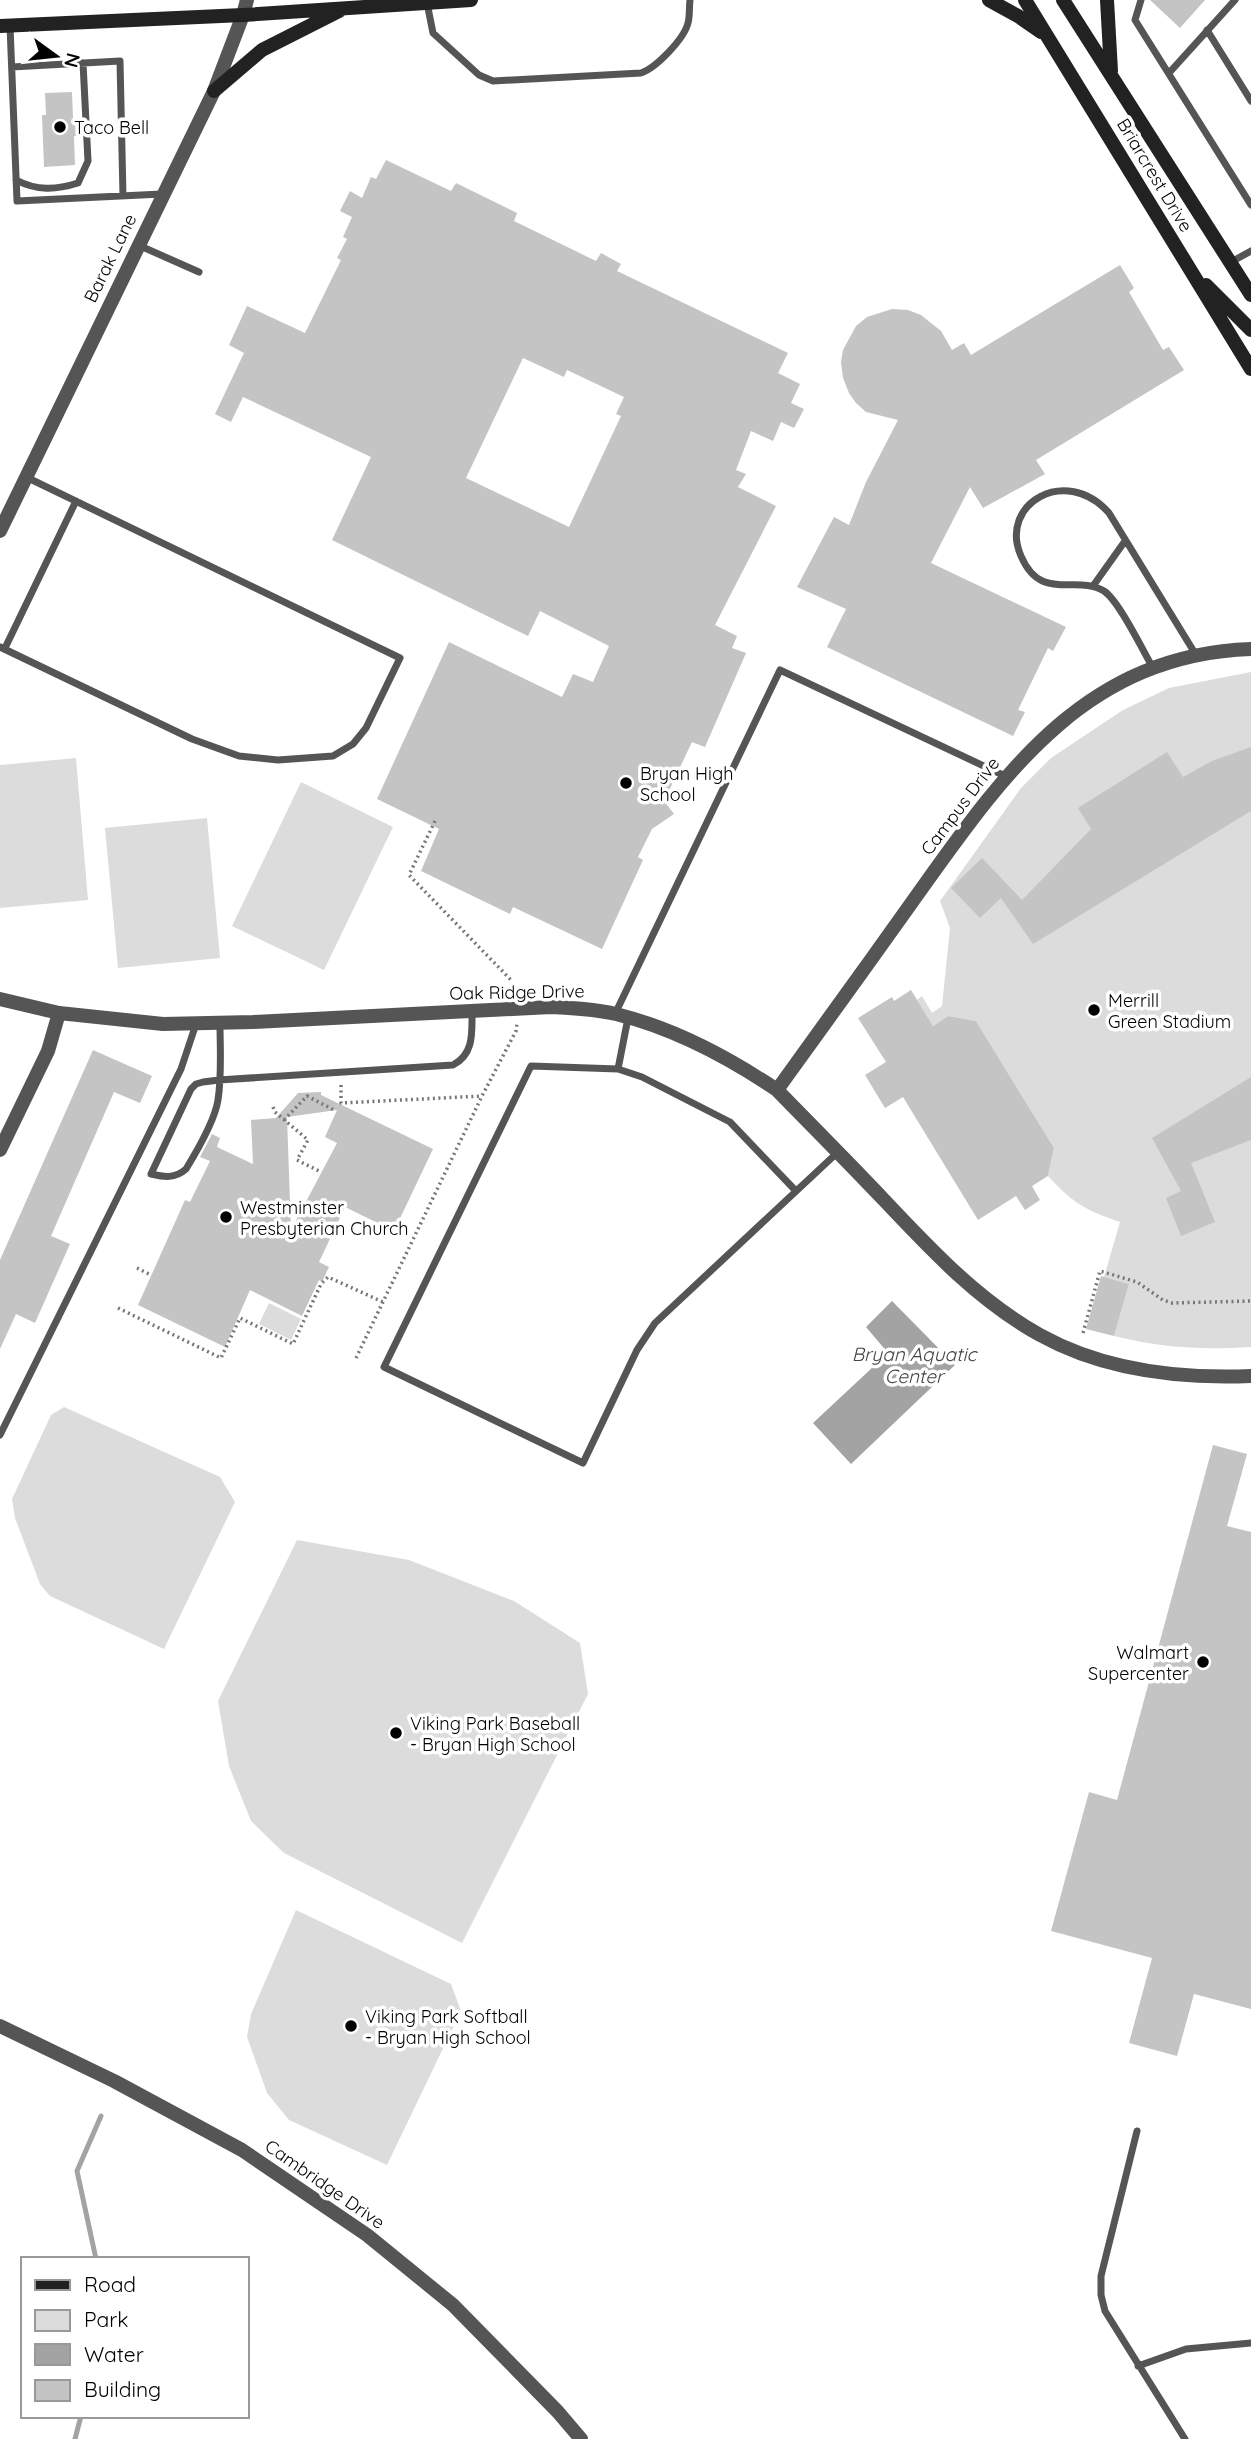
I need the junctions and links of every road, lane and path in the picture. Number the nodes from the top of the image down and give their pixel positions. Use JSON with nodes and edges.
{"nodes":[{"id":1,"x":247,"y":0,"type":"edge"},
{"id":2,"x":333,"y":0,"type":"edge"},
{"id":3,"x":471,"y":0,"type":"edge"},
{"id":4,"x":690,"y":0,"type":"edge"},
{"id":5,"x":989,"y":0,"type":"edge"},
{"id":6,"x":1025,"y":0,"type":"edge"},
{"id":7,"x":1063,"y":0,"type":"edge"},
{"id":8,"x":1107,"y":0,"type":"edge"},
{"id":9,"x":1141,"y":0,"type":"edge"},
{"id":10,"x":1235,"y":0,"type":"edge"},
{"id":11,"x":427,"y":2,"type":"junction"},
{"id":12,"x":346,"y":8,"type":"junction"},
{"id":13,"x":243,"y":15,"type":"junction"},
{"id":14,"x":5,"y":25,"type":"edge"},
{"id":15,"x":1207,"y":30,"type":"junction"},
{"id":16,"x":1048,"y":38,"type":"junction"},
{"id":17,"x":83,"y":63,"type":"junction"},
{"id":18,"x":12,"y":67,"type":"junction"},
{"id":19,"x":1111,"y":73,"type":"junction"},
{"id":20,"x":1170,"y":73,"type":"junction"},
{"id":21,"x":215,"y":91,"type":"junction"},
{"id":22,"x":1251,"y":101,"type":"edge"},
{"id":23,"x":16,"y":180,"type":"junction"},
{"id":24,"x":162,"y":194,"type":"junction"},
{"id":25,"x":123,"y":196,"type":"junction"},
{"id":26,"x":1251,"y":205,"type":"edge"},
{"id":27,"x":138,"y":245,"type":"junction"},
{"id":28,"x":1251,"y":251,"type":"edge"},
{"id":29,"x":1231,"y":262,"type":"junction"},
{"id":30,"x":1190,"y":269,"type":"junction"},
{"id":31,"x":199,"y":272,"type":"dead end"},
{"id":32,"x":1251,"y":295,"type":"edge"},
{"id":33,"x":1251,"y":330,"type":"edge"},
{"id":34,"x":1251,"y":369,"type":"edge"},
{"id":35,"x":26,"y":477,"type":"junction"},
{"id":36,"x":76,"y":501,"type":"junction"},
{"id":37,"x":0,"y":531,"type":"edge"},
{"id":38,"x":1125,"y":541,"type":"junction"},
{"id":39,"x":1093,"y":586,"type":"junction"},
{"id":40,"x":2,"y":648,"type":"edge"},
{"id":41,"x":1251,"y":649,"type":"edge"},
{"id":42,"x":1196,"y":655,"type":"junction"},
{"id":43,"x":1153,"y":668,"type":"junction"},
{"id":44,"x":1005,"y":776,"type":"junction"},
{"id":45,"x":435,"y":821,"type":"dead end"},
{"id":46,"x":514,"y":993,"type":"dead end"},
{"id":47,"x":0,"y":999,"type":"edge"},
{"id":48,"x":472,"y":1010,"type":"junction"},
{"id":49,"x":59,"y":1013,"type":"junction"},
{"id":50,"x":622,"y":1016,"type":"junction"},
{"id":51,"x":196,"y":1023,"type":"junction"},
{"id":52,"x":220,"y":1023,"type":"junction"},
{"id":53,"x":517,"y":1024,"type":"dead end"},
{"id":54,"x":618,"y":1069,"type":"junction"},
{"id":55,"x":340,"y":1073,"type":"junction"},
{"id":56,"x":219,"y":1080,"type":"junction"},
{"id":57,"x":777,"y":1090,"type":"junction"},
{"id":58,"x":482,"y":1096,"type":"junction"},
{"id":59,"x":274,"y":1107,"type":"dead end"},
{"id":60,"x":337,"y":1111,"type":"dead end"},
{"id":61,"x":284,"y":1120,"type":"junction"},
{"id":62,"x":0,"y":1150,"type":"edge"},
{"id":63,"x":838,"y":1152,"type":"junction"},
{"id":64,"x":321,"y":1172,"type":"dead end"},
{"id":65,"x":795,"y":1190,"type":"junction"},
{"id":66,"x":137,"y":1268,"type":"dead end"},
{"id":67,"x":151,"y":1275,"type":"dead end"},
{"id":68,"x":1251,"y":1301,"type":"edge"},
{"id":69,"x":383,"y":1302,"type":"junction"},
{"id":70,"x":118,"y":1308,"type":"dead end"},
{"id":71,"x":1083,"y":1333,"type":"dead end"},
{"id":72,"x":356,"y":1358,"type":"dead end"},
{"id":73,"x":1251,"y":1376,"type":"edge"},
{"id":74,"x":0,"y":1435,"type":"edge"},
{"id":75,"x":0,"y":2025,"type":"edge"},
{"id":76,"x":1138,"y":2131,"type":"dead end"},
{"id":77,"x":1251,"y":2343,"type":"edge"},
{"id":78,"x":1138,"y":2365,"type":"junction"},
{"id":79,"x":581,"y":2439,"type":"edge"},
{"id":80,"x":1185,"y":2439,"type":"edge"}],
"edges":[{"from":1,"to":13,"type":"street","name":"Barak Lane"},
{"from":2,"to":12,"type":"main road"},
{"from":3,"to":11,"type":"main road"},
{"from":4,"to":11,"type":"lane"},
{"from":5,"to":16,"type":"main road"},
{"from":6,"to":16,"type":"main road","name":"Briarcrest Drive"},
{"from":7,"to":19,"type":"main road","name":"Briarcrest Drive"},
{"from":8,"to":19,"type":"main road"},
{"from":9,"to":20,"type":"lane"},
{"from":10,"to":15,"type":"lane"},
{"from":11,"to":12,"type":"main road"},
{"from":12,"to":13,"type":"main road"},
{"from":12,"to":21,"type":"main road"},
{"from":13,"to":14,"type":"main road"},
{"from":13,"to":21,"type":"street","name":"Barak Lane"},
{"from":14,"to":18,"type":"lane"},
{"from":15,"to":20,"type":"lane"},
{"from":15,"to":22,"type":"lane"},
{"from":16,"to":30,"type":"main road","name":"Briarcrest Drive"},
{"from":17,"to":18,"type":"lane"},
{"from":17,"to":23,"type":"lane"},
{"from":17,"to":25,"type":"lane"},
{"from":18,"to":23,"type":"lane"},
{"from":19,"to":29,"type":"main road","name":"Briarcrest Drive"},
{"from":20,"to":26,"type":"lane"},
{"from":21,"to":24,"type":"street","name":"Barak Lane"},
{"from":23,"to":25,"type":"lane"},
{"from":24,"to":25,"type":"lane"},
{"from":24,"to":27,"type":"street","name":"Barak Lane"},
{"from":27,"to":31,"type":"lane"},
{"from":27,"to":35,"type":"street","name":"Barak Lane"},
{"from":28,"to":29,"type":"lane"},
{"from":29,"to":32,"type":"main road","name":"Briarcrest Drive"},
{"from":30,"to":33,"type":"main road"},
{"from":30,"to":34,"type":"main road","name":"Briarcrest Drive"},
{"from":35,"to":36,"type":"lane"},
{"from":35,"to":37,"type":"street","name":"Barak Lane"},
{"from":36,"to":40,"type":"lane"},
{"from":36,"to":40,"type":"lane"},
{"from":38,"to":39,"type":"lane"},
{"from":38,"to":39,"type":"lane"},
{"from":38,"to":42,"type":"lane"},
{"from":39,"to":43,"type":"lane"},
{"from":41,"to":42,"type":"street","name":"Campus Drive"},
{"from":42,"to":43,"type":"street","name":"Campus Drive"},
{"from":43,"to":44,"type":"street","name":"Campus Drive"},
{"from":44,"to":50,"type":"lane"},
{"from":44,"to":57,"type":"street","name":"Campus Drive"},
{"from":45,"to":46,"type":"path"},
{"from":47,"to":49,"type":"street","name":"Oak Ridge Drive"},
{"from":48,"to":50,"type":"street","name":"Oak Ridge Drive"},
{"from":48,"to":52,"type":"street","name":"Oak Ridge Drive"},
{"from":48,"to":55,"type":"lane"},
{"from":49,"to":51,"type":"street","name":"Oak Ridge Drive"},
{"from":49,"to":62,"type":"street"},
{"from":50,"to":54,"type":"lane"},
{"from":50,"to":57,"type":"street","name":"Oak Ridge Drive"},
{"from":51,"to":52,"type":"street","name":"Oak Ridge Drive"},
{"from":51,"to":74,"type":"lane"},
{"from":52,"to":56,"type":"lane"},
{"from":53,"to":58,"type":"path"},
{"from":54,"to":65,"type":"lane"},
{"from":54,"to":65,"type":"lane"},
{"from":55,"to":56,"type":"lane"},
{"from":55,"to":58,"type":"path"},
{"from":56,"to":56,"type":"lane"},
{"from":57,"to":63,"type":"street","name":"Oak Ridge Drive"},
{"from":58,"to":69,"type":"path"},
{"from":59,"to":61,"type":"path"},
{"from":60,"to":61,"type":"path"},
{"from":61,"to":64,"type":"path"},
{"from":63,"to":65,"type":"lane"},
{"from":63,"to":73,"type":"street","name":"Oak Ridge Drive"},
{"from":66,"to":67,"type":"path"},
{"from":68,"to":71,"type":"path"},
{"from":69,"to":70,"type":"path"},
{"from":69,"to":72,"type":"path"},
{"from":75,"to":79,"type":"street","name":"Cambridge Drive"},
{"from":76,"to":78,"type":"lane"},
{"from":77,"to":78,"type":"lane"},
{"from":78,"to":80,"type":"lane"}]}
